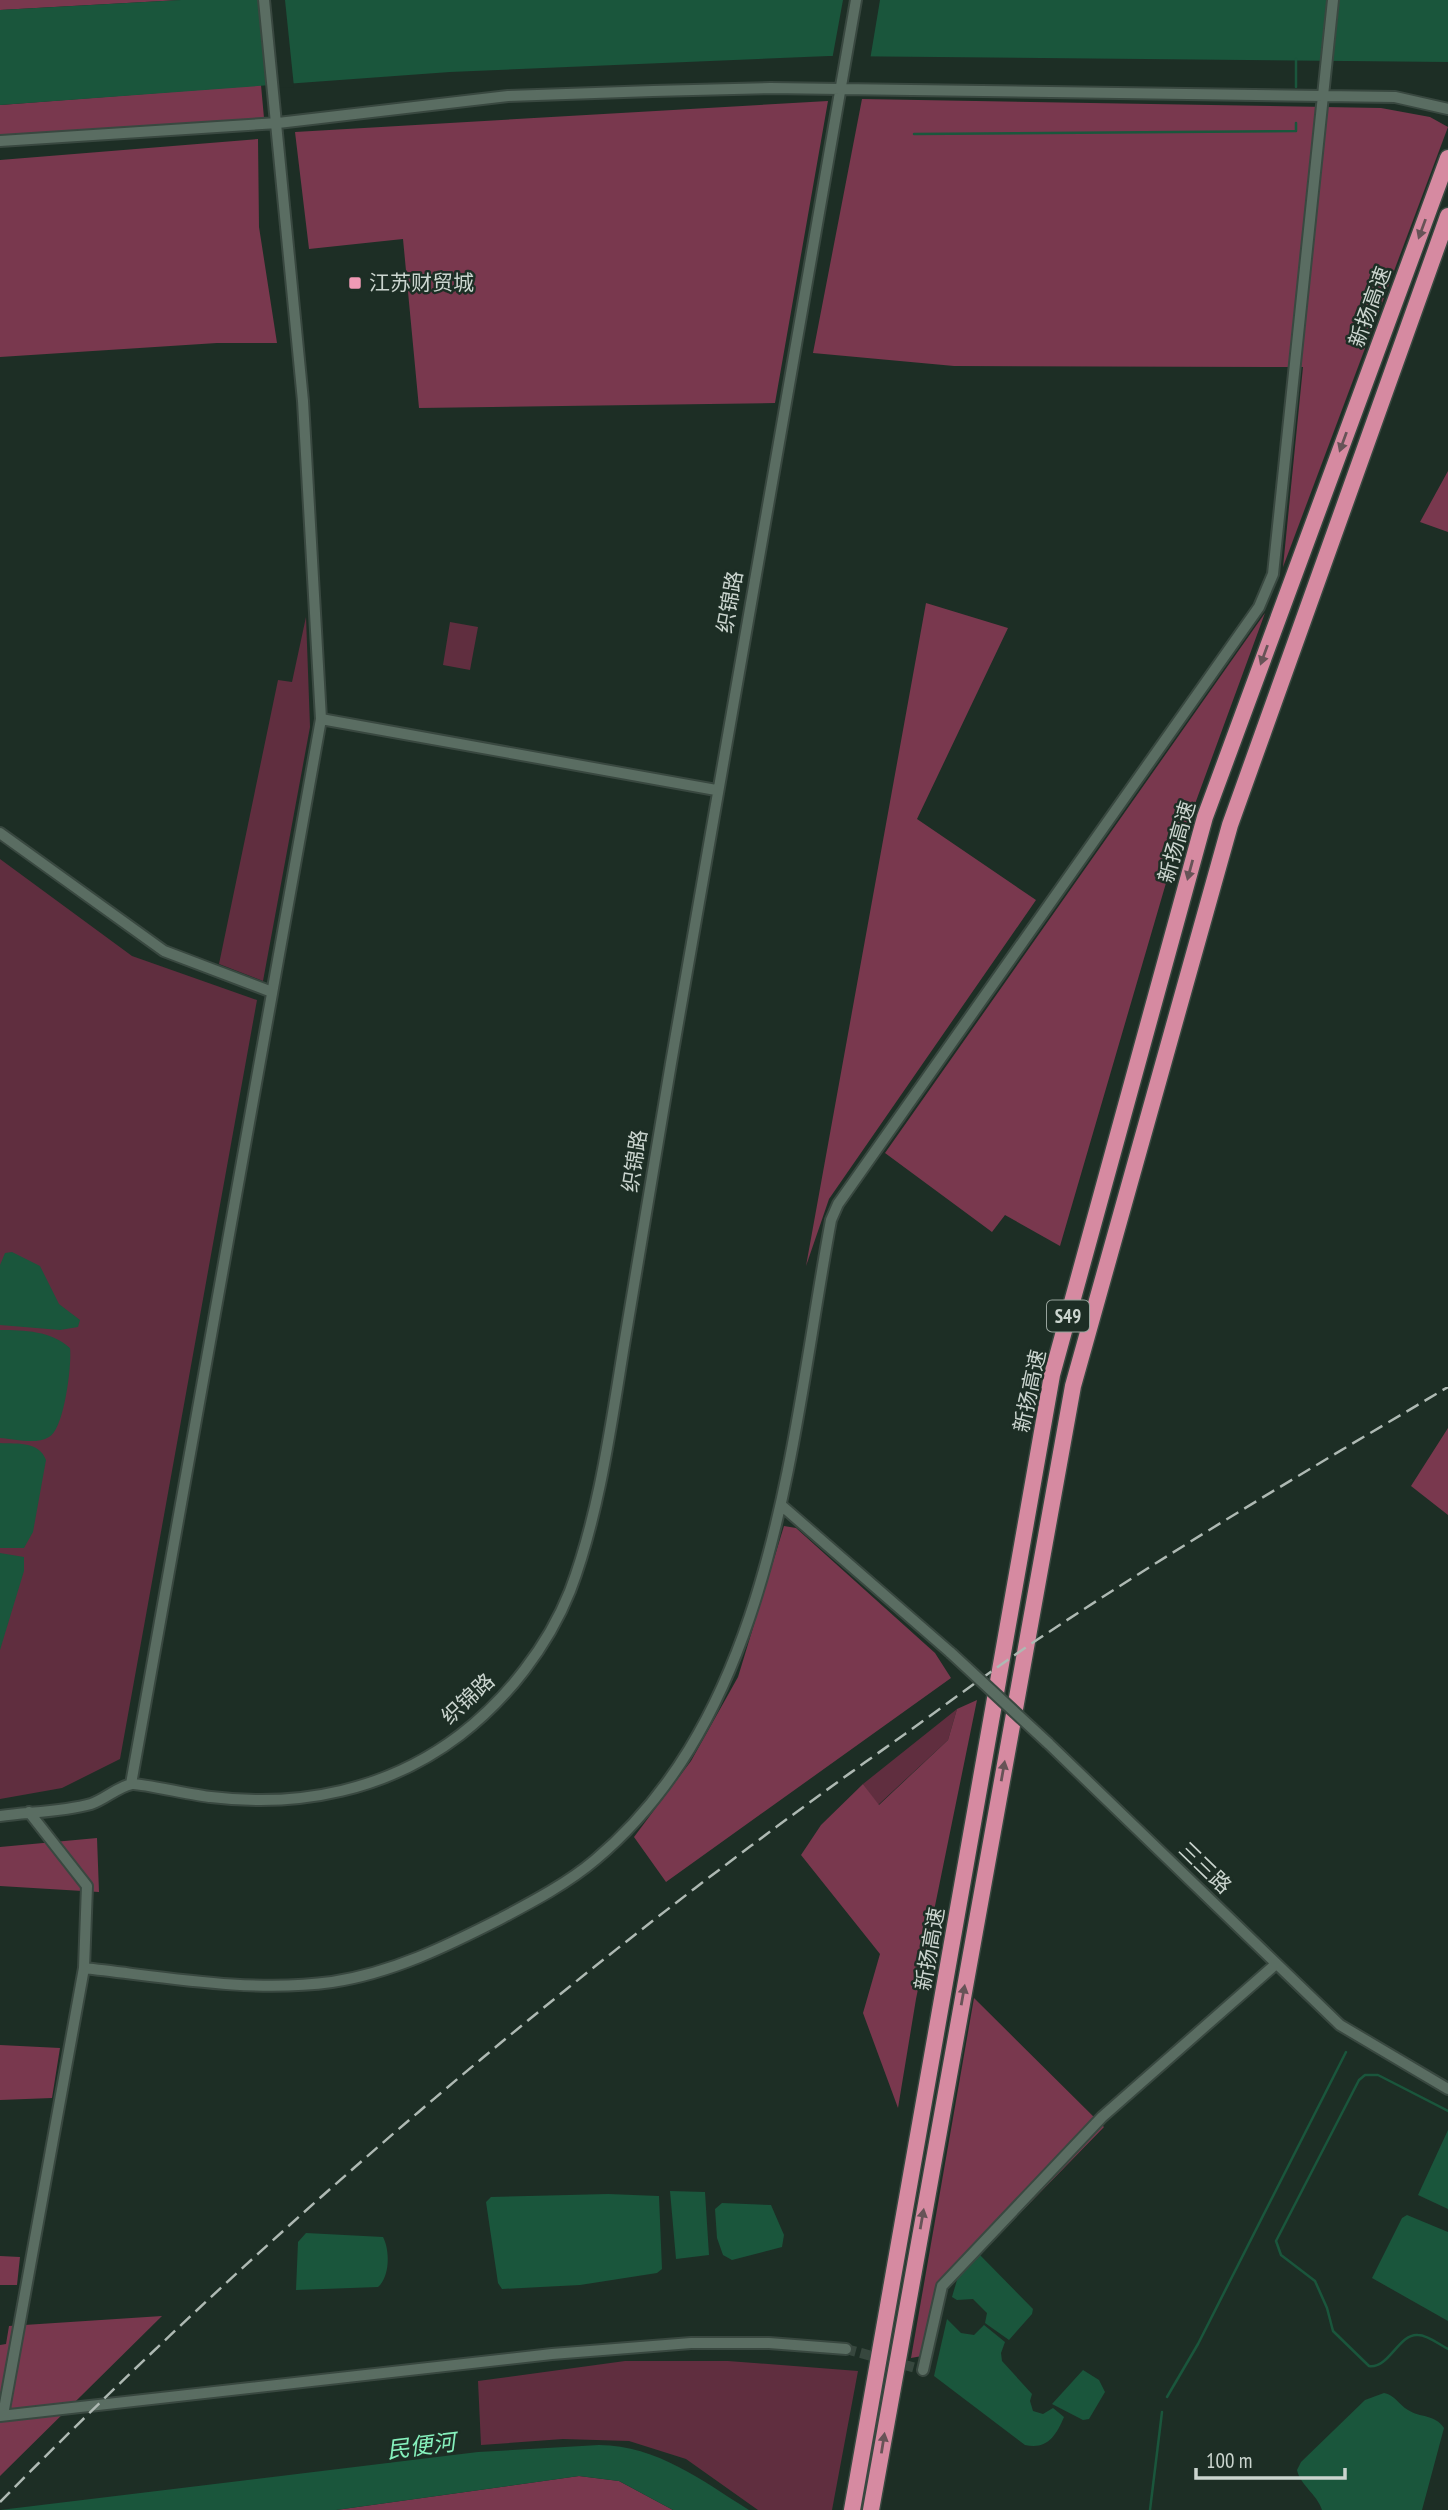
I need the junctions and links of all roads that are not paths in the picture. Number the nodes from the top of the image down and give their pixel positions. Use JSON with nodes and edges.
{"nodes":[{"id":1,"x":264,"y":0,"type":"edge"},
{"id":2,"x":856,"y":0,"type":"edge"},
{"id":3,"x":1333,"y":0,"type":"edge"},
{"id":4,"x":842,"y":85,"type":"junction"},
{"id":5,"x":1323,"y":92,"type":"junction"},
{"id":6,"x":1448,"y":109,"type":"edge"},
{"id":7,"x":277,"y":119,"type":"junction"},
{"id":8,"x":0,"y":141,"type":"edge"},
{"id":9,"x":1447,"y":161,"type":"edge"},
{"id":10,"x":1448,"y":216,"type":"edge"},
{"id":11,"x":321,"y":719,"type":"junction"},
{"id":12,"x":716,"y":790,"type":"junction"},
{"id":13,"x":0,"y":833,"type":"edge"},
{"id":14,"x":272,"y":992,"type":"junction"},
{"id":15,"x":781,"y":1505,"type":"junction"},
{"id":16,"x":131,"y":1784,"type":"junction"},
{"id":17,"x":29,"y":1812,"type":"junction"},
{"id":18,"x":0,"y":1816,"type":"edge"},
{"id":19,"x":1276,"y":1964,"type":"junction"},
{"id":20,"x":84,"y":1968,"type":"junction"},
{"id":21,"x":1448,"y":2089,"type":"edge"},
{"id":22,"x":846,"y":2349,"type":"tunnel mouth"},
{"id":23,"x":923,"y":2370,"type":"dead end"},
{"id":24,"x":2,"y":2416,"type":"edge"},
{"id":25,"x":852,"y":2510,"type":"edge"},
{"id":26,"x":871,"y":2510,"type":"edge"}],
"edges":[{"from":1,"to":7,"type":"street"},
{"from":2,"to":4,"type":"street","name":"织锦路"},
{"from":3,"to":5,"type":"street"},
{"from":4,"to":5,"type":"street"},
{"from":4,"to":7,"type":"street"},
{"from":4,"to":12,"type":"street","name":"织锦路"},
{"from":5,"to":6,"type":"street"},
{"from":5,"to":15,"type":"street"},
{"from":7,"to":8,"type":"street"},
{"from":7,"to":11,"type":"street"},
{"from":9,"to":25,"type":"highway","name":"新扬高速","number":"S49","one_way":true},
{"from":26,"to":10,"type":"highway","name":"新扬高速","number":"S49","one_way":true},
{"from":11,"to":12,"type":"street"},
{"from":11,"to":14,"type":"street"},
{"from":12,"to":16,"type":"street","name":"织锦路"},
{"from":13,"to":14,"type":"street"},
{"from":14,"to":16,"type":"street"},
{"from":15,"to":19,"type":"street","name":"三三路","bridge":true},
{"from":15,"to":20,"type":"street"},
{"from":16,"to":17,"type":"street"},
{"from":17,"to":18,"type":"street"},
{"from":17,"to":20,"type":"street"},
{"from":19,"to":21,"type":"street","name":"三三路"},
{"from":19,"to":23,"type":"street"},
{"from":20,"to":24,"type":"street"},
{"from":22,"to":24,"type":"street"}]}
